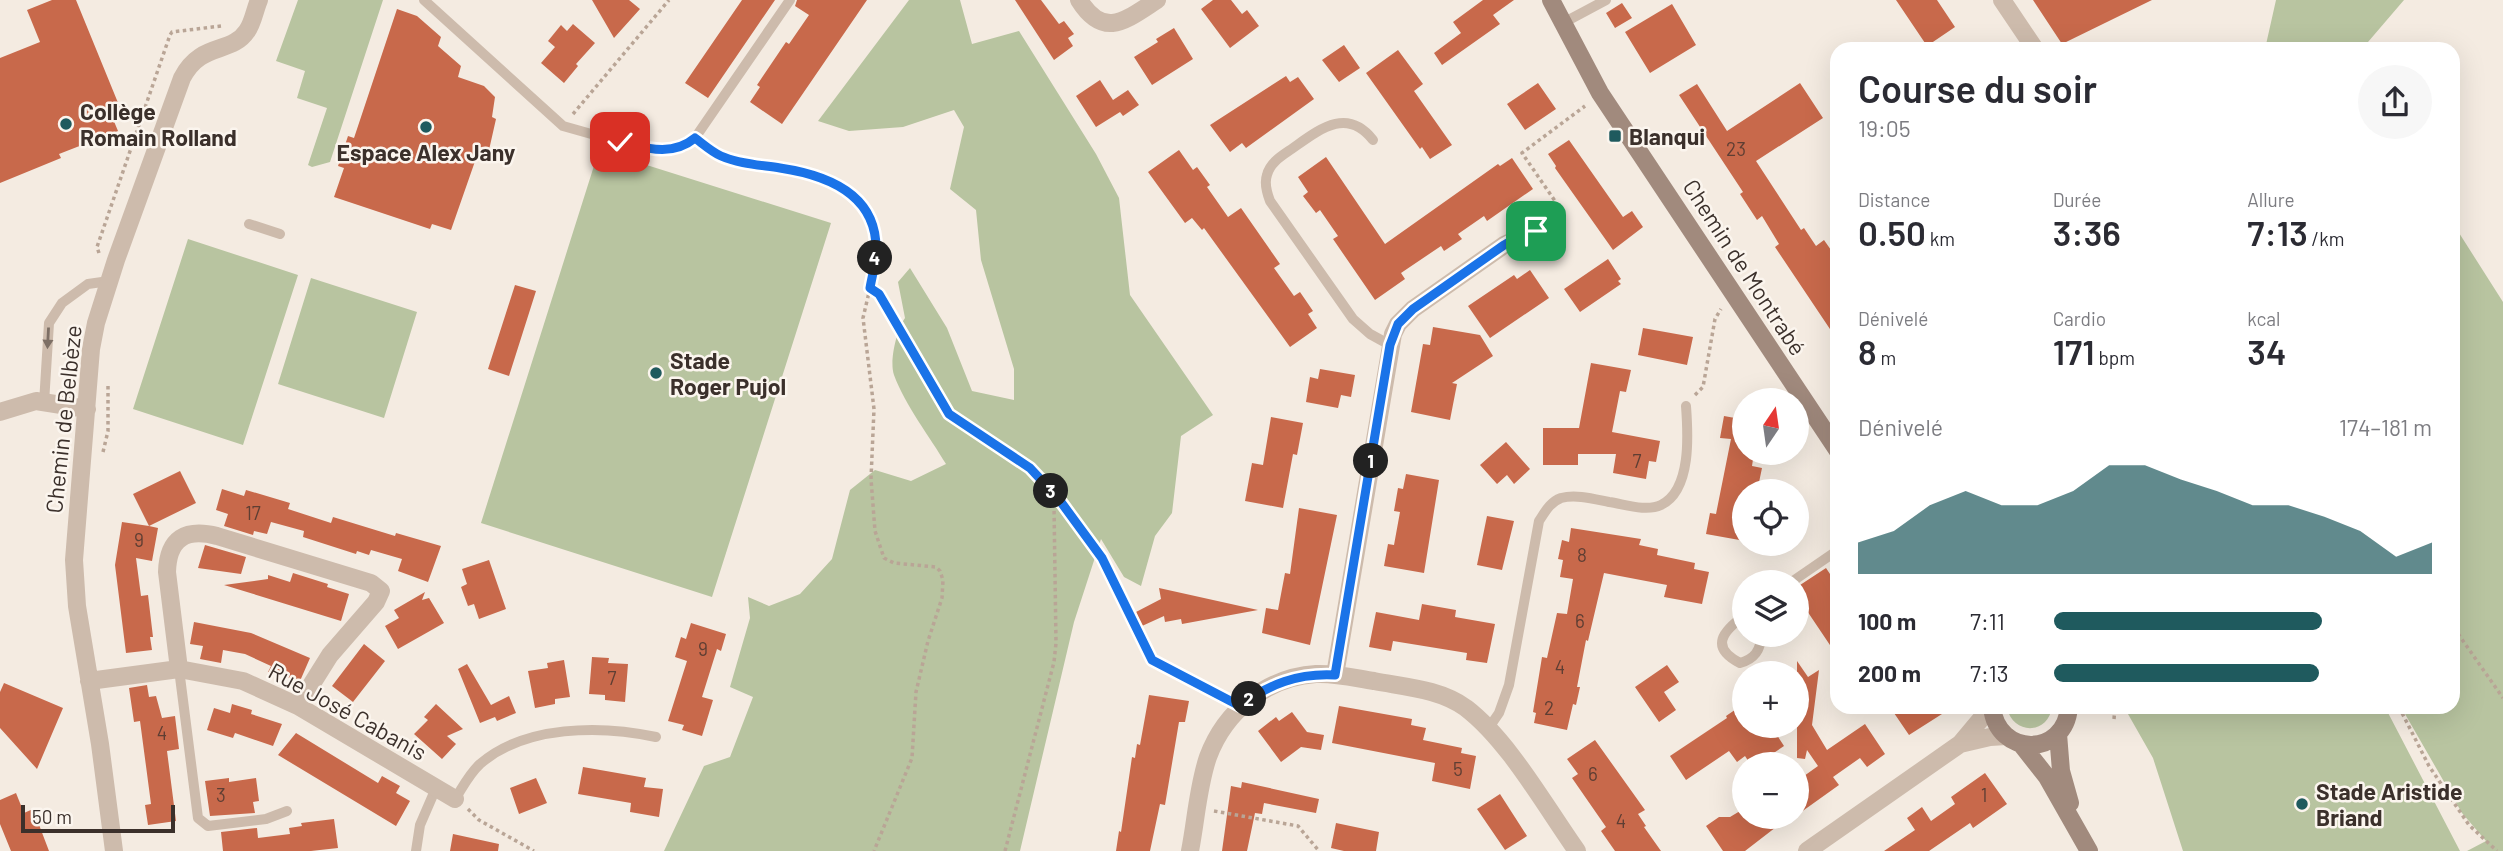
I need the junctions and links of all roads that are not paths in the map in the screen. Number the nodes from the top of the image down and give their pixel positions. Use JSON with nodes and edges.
{"nodes":[{"id":1,"x":259,"y":0,"type":"edge"},
{"id":2,"x":424,"y":0,"type":"edge"},
{"id":3,"x":790,"y":0,"type":"edge"},
{"id":4,"x":1079,"y":0,"type":"edge"},
{"id":5,"x":1157,"y":0,"type":"edge"},
{"id":6,"x":1551,"y":0,"type":"edge"},
{"id":7,"x":1606,"y":0,"type":"edge"},
{"id":8,"x":2002,"y":0,"type":"edge"},
{"id":9,"x":1563,"y":23,"type":"junction"},
{"id":10,"x":2030,"y":42,"type":"edge"},
{"id":11,"x":1373,"y":140,"type":"dead end"},
{"id":12,"x":248,"y":224,"type":"dead end"},
{"id":13,"x":1553,"y":230,"type":"road end"},
{"id":14,"x":280,"y":234,"type":"dead end"},
{"id":15,"x":109,"y":281,"type":"junction"},
{"id":16,"x":1390,"y":345,"type":"junction"},
{"id":17,"x":44,"y":403,"type":"junction"},
{"id":18,"x":1686,"y":406,"type":"road end"},
{"id":19,"x":87,"y":409,"type":"junction"},
{"id":20,"x":0,"y":412,"type":"edge"},
{"id":21,"x":1830,"y":439,"type":"edge"},
{"id":22,"x":1830,"y":556,"type":"edge"},
{"id":23,"x":1809,"y":570,"type":"edge"},
{"id":24,"x":1732,"y":625,"type":"edge"},
{"id":25,"x":1759,"y":647,"type":"edge"},
{"id":26,"x":179,"y":669,"type":"junction"},
{"id":27,"x":1335,"y":675,"type":"junction"},
{"id":28,"x":89,"y":681,"type":"junction"},
{"id":29,"x":298,"y":706,"type":"junction"},
{"id":30,"x":1986,"y":714,"type":"edge"},
{"id":31,"x":1994,"y":714,"type":"edge"},
{"id":32,"x":2068,"y":714,"type":"edge"},
{"id":33,"x":1488,"y":729,"type":"junction"},
{"id":34,"x":2058,"y":734,"type":"junction"},
{"id":35,"x":656,"y":737,"type":"dead end"},
{"id":36,"x":2013,"y":740,"type":"junction"},
{"id":37,"x":1960,"y":744,"type":"junction"},
{"id":38,"x":436,"y":788,"type":"junction"},
{"id":39,"x":455,"y":799,"type":"joint"},
{"id":40,"x":287,"y":811,"type":"dead end"},
{"id":41,"x":2076,"y":825,"type":"junction"},
{"id":42,"x":114,"y":851,"type":"edge"},
{"id":43,"x":416,"y":851,"type":"edge"},
{"id":44,"x":1190,"y":851,"type":"edge"},
{"id":45,"x":1577,"y":851,"type":"edge"},
{"id":46,"x":1807,"y":851,"type":"edge"},
{"id":47,"x":2089,"y":851,"type":"edge"}],
"edges":[{"from":1,"to":15,"type":"street","name":"Chemin de Belbèze"},
{"from":2,"to":3,"type":"lane"},
{"from":4,"to":5,"type":"street"},
{"from":6,"to":9,"type":"street","name":"Chemin de Montrabé"},
{"from":7,"to":9,"type":"lane"},
{"from":8,"to":10,"type":"street"},
{"from":9,"to":21,"type":"street","name":"Chemin de Montrabé"},
{"from":11,"to":16,"type":"lane"},
{"from":12,"to":14,"type":"lane"},
{"from":13,"to":16,"type":"street"},
{"from":15,"to":17,"type":"lane","one_way":true},
{"from":15,"to":19,"type":"street","name":"Chemin de Belbèze"},
{"from":16,"to":27,"type":"street"},
{"from":17,"to":19,"type":"street"},
{"from":17,"to":20,"type":"street"},
{"from":18,"to":33,"type":"lane"},
{"from":19,"to":28,"type":"street","name":"Chemin de Belbèze"},
{"from":22,"to":23,"type":"lane"},
{"from":24,"to":25,"type":"lane"},
{"from":26,"to":28,"type":"street","name":"Rue José Cabanis"},
{"from":26,"to":29,"type":"street","name":"Rue José Cabanis"},
{"from":26,"to":29,"type":"street"},
{"from":26,"to":40,"type":"lane"},
{"from":27,"to":33,"type":"street"},
{"from":27,"to":44,"type":"street"},
{"from":28,"to":42,"type":"street","name":"Chemin de Belbèze"},
{"from":29,"to":38,"type":"street","name":"Rue José Cabanis"},
{"from":30,"to":37,"type":"street"},
{"from":31,"to":36,"type":"street"},
{"from":32,"to":34,"type":"street"},
{"from":33,"to":45,"type":"street"},
{"from":34,"to":36,"type":"street"},
{"from":34,"to":41,"type":"street"},
{"from":35,"to":39,"type":"lane"},
{"from":36,"to":37,"type":"street"},
{"from":36,"to":41,"type":"street"},
{"from":37,"to":46,"type":"street"},
{"from":38,"to":39,"type":"street","name":"Rue José Cabanis"},
{"from":38,"to":43,"type":"lane"},
{"from":41,"to":47,"type":"street"}]}
